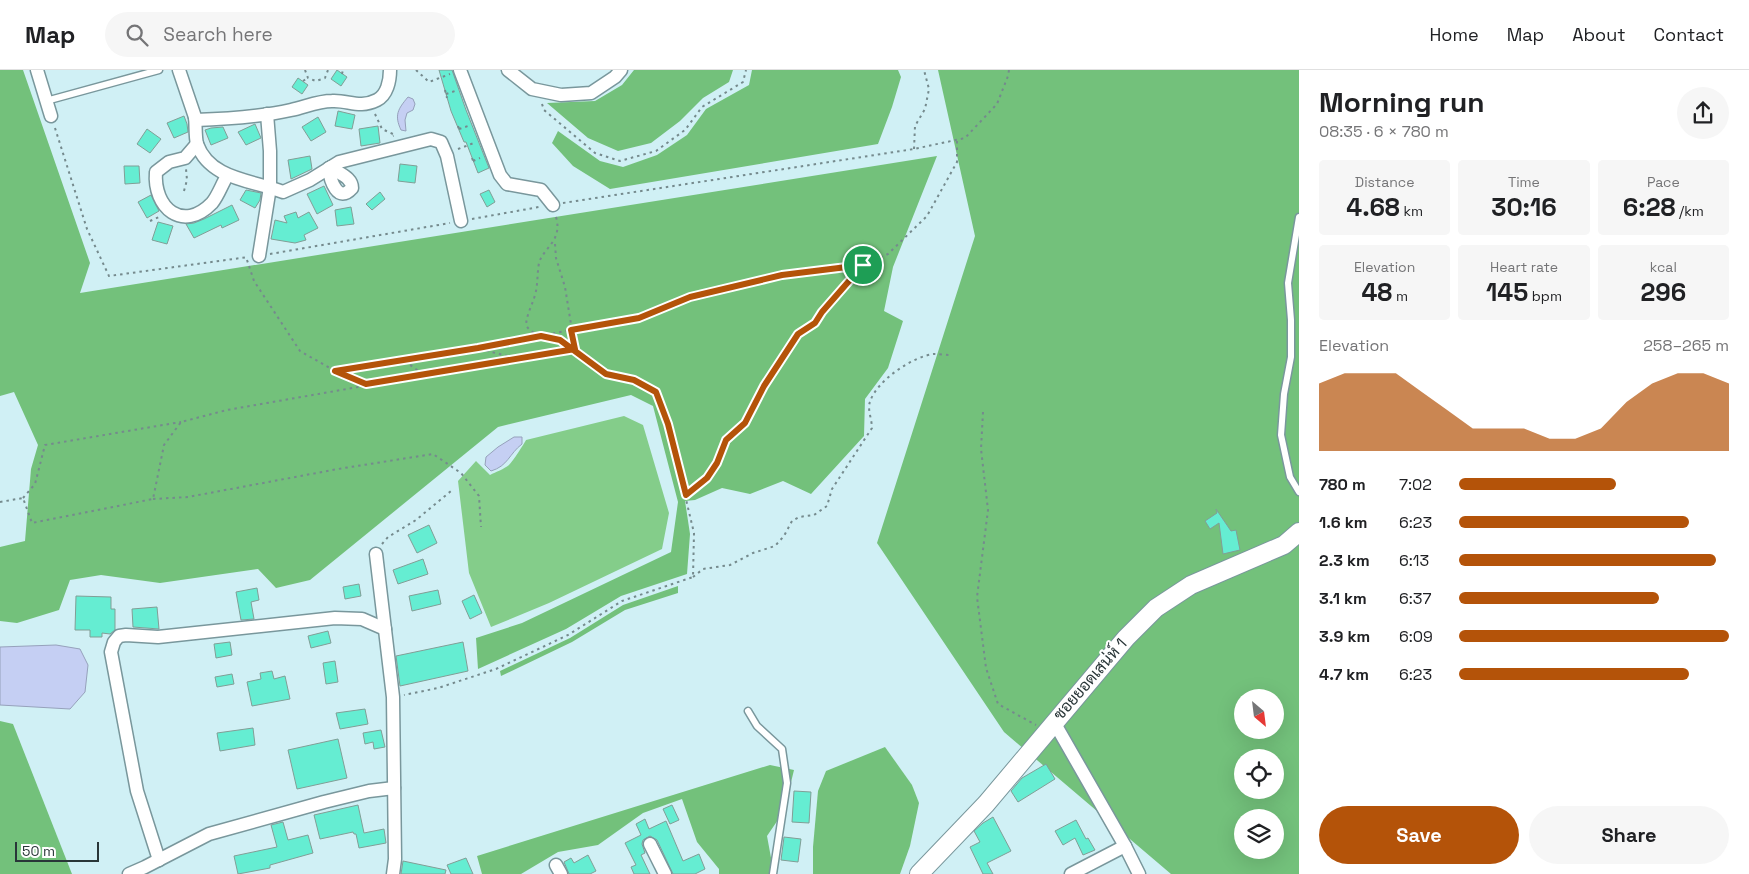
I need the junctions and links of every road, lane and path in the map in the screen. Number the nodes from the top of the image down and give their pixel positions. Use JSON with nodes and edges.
{"nodes":[{"id":1,"x":37,"y":70,"type":"edge"},
{"id":2,"x":131,"y":70,"type":"edge"},
{"id":3,"x":159,"y":70,"type":"edge"},
{"id":4,"x":179,"y":70,"type":"edge"},
{"id":5,"x":305,"y":70,"type":"edge"},
{"id":6,"x":328,"y":70,"type":"edge"},
{"id":7,"x":390,"y":70,"type":"edge"},
{"id":8,"x":416,"y":70,"type":"edge"},
{"id":9,"x":508,"y":70,"type":"edge"},
{"id":10,"x":621,"y":70,"type":"edge"},
{"id":11,"x":746,"y":70,"type":"edge"},
{"id":12,"x":924,"y":70,"type":"edge"},
{"id":13,"x":1009,"y":70,"type":"edge"},
{"id":14,"x":457,"y":71,"type":"edge"},
{"id":15,"x":308,"y":78,"type":"junction"},
{"id":16,"x":127,"y":79,"type":"junction"},
{"id":17,"x":302,"y":81,"type":"dead end"},
{"id":18,"x":445,"y":90,"type":"dead end"},
{"id":19,"x":456,"y":90,"type":"dead end"},
{"id":20,"x":536,"y":90,"type":"junction"},
{"id":21,"x":446,"y":94,"type":"junction"},
{"id":22,"x":447,"y":98,"type":"dead end"},
{"id":23,"x":46,"y":101,"type":"junction"},
{"id":24,"x":372,"y":101,"type":"junction"},
{"id":25,"x":267,"y":114,"type":"junction"},
{"id":26,"x":51,"y":116,"type":"dead end"},
{"id":27,"x":195,"y":116,"type":"junction"},
{"id":28,"x":470,"y":125,"type":"dead end"},
{"id":29,"x":459,"y":129,"type":"dead end"},
{"id":30,"x":485,"y":137,"type":"junction"},
{"id":31,"x":957,"y":140,"type":"junction"},
{"id":32,"x":197,"y":144,"type":"junction"},
{"id":33,"x":938,"y":144,"type":"dead end"},
{"id":34,"x":394,"y":148,"type":"junction"},
{"id":35,"x":914,"y":149,"type":"dead end"},
{"id":36,"x":446,"y":152,"type":"junction"},
{"id":37,"x":483,"y":157,"type":"dead end"},
{"id":38,"x":185,"y":158,"type":"junction"},
{"id":39,"x":473,"y":160,"type":"dead end"},
{"id":40,"x":227,"y":176,"type":"junction"},
{"id":41,"x":270,"y":187,"type":"junction"},
{"id":42,"x":184,"y":191,"type":"dead end"},
{"id":43,"x":553,"y":205,"type":"joint"},
{"id":44,"x":1299,"y":217,"type":"edge"},
{"id":45,"x":461,"y":221,"type":"dead end"},
{"id":46,"x":554,"y":242,"type":"junction"},
{"id":47,"x":260,"y":256,"type":"dead end"},
{"id":48,"x":246,"y":257,"type":"dead end"},
{"id":49,"x":863,"y":265,"type":"junction"},
{"id":50,"x":571,"y":330,"type":"junction"},
{"id":51,"x":541,"y":336,"type":"junction"},
{"id":52,"x":478,"y":348,"type":"junction"},
{"id":53,"x":575,"y":349,"type":"junction"},
{"id":54,"x":950,"y":355,"type":"dead end"},
{"id":55,"x":522,"y":359,"type":"junction"},
{"id":56,"x":404,"y":360,"type":"junction"},
{"id":57,"x":335,"y":371,"type":"junction"},
{"id":58,"x":425,"y":376,"type":"junction"},
{"id":59,"x":366,"y":384,"type":"junction"},
{"id":60,"x":984,"y":412,"type":"dead end"},
{"id":61,"x":181,"y":422,"type":"junction"},
{"id":62,"x":451,"y":491,"type":"dead end"},
{"id":63,"x":1299,"y":492,"type":"edge"},
{"id":64,"x":686,"y":495,"type":"junction"},
{"id":65,"x":23,"y":498,"type":"junction"},
{"id":66,"x":153,"y":499,"type":"junction"},
{"id":67,"x":0,"y":502,"type":"edge"},
{"id":68,"x":481,"y":526,"type":"dead end"},
{"id":69,"x":1299,"y":532,"type":"edge"},
{"id":70,"x":376,"y":554,"type":"joint"},
{"id":71,"x":693,"y":577,"type":"junction"},
{"id":72,"x":385,"y":629,"type":"junction"},
{"id":73,"x":393,"y":697,"type":"junction"},
{"id":74,"x":748,"y":711,"type":"dead end"},
{"id":75,"x":1051,"y":726,"type":"junction"},
{"id":76,"x":394,"y":788,"type":"junction"},
{"id":77,"x":650,"y":844,"type":"dead end"},
{"id":78,"x":1125,"y":846,"type":"junction"},
{"id":79,"x":159,"y":860,"type":"junction"},
{"id":80,"x":129,"y":874,"type":"edge"},
{"id":81,"x":393,"y":874,"type":"edge"},
{"id":82,"x":664,"y":874,"type":"edge"},
{"id":83,"x":774,"y":874,"type":"edge"},
{"id":84,"x":919,"y":874,"type":"edge"},
{"id":85,"x":1071,"y":874,"type":"edge"},
{"id":86,"x":1139,"y":874,"type":"edge"}],
"edges":[{"from":1,"to":23,"type":"street"},
{"from":2,"to":16,"type":"lane"},
{"from":3,"to":16,"type":"lane"},
{"from":4,"to":27,"type":"street"},
{"from":5,"to":15,"type":"path"},
{"from":6,"to":15,"type":"path"},
{"from":7,"to":24,"type":"street"},
{"from":8,"to":14,"type":"path"},
{"from":9,"to":20,"type":"street"},
{"from":10,"to":20,"type":"street"},
{"from":11,"to":20,"type":"path"},
{"from":12,"to":35,"type":"path"},
{"from":13,"to":31,"type":"path"},
{"from":14,"to":30,"type":"street"},
{"from":15,"to":17,"type":"path"},
{"from":16,"to":23,"type":"lane"},
{"from":18,"to":21,"type":"path"},
{"from":19,"to":21,"type":"path"},
{"from":21,"to":22,"type":"path"},
{"from":23,"to":26,"type":"street"},
{"from":24,"to":25,"type":"street"},
{"from":24,"to":34,"type":"path"},
{"from":25,"to":27,"type":"street"},
{"from":25,"to":41,"type":"street"},
{"from":27,"to":32,"type":"street"},
{"from":28,"to":29,"type":"path"},
{"from":30,"to":36,"type":"path"},
{"from":30,"to":43,"type":"street"},
{"from":31,"to":33,"type":"path"},
{"from":31,"to":49,"type":"path"},
{"from":32,"to":38,"type":"street"},
{"from":32,"to":40,"type":"street"},
{"from":34,"to":36,"type":"street"},
{"from":34,"to":41,"type":"street"},
{"from":36,"to":45,"type":"street"},
{"from":37,"to":39,"type":"path"},
{"from":38,"to":40,"type":"street"},
{"from":38,"to":42,"type":"path"},
{"from":40,"to":41,"type":"street"},
{"from":41,"to":47,"type":"street"},
{"from":43,"to":46,"type":"path"},
{"from":44,"to":63,"type":"lane"},
{"from":46,"to":50,"type":"path"},
{"from":46,"to":51,"type":"path"},
{"from":48,"to":57,"type":"path"},
{"from":49,"to":50,"type":"path"},
{"from":49,"to":64,"type":"path"},
{"from":50,"to":51,"type":"path"},
{"from":50,"to":53,"type":"path"},
{"from":51,"to":52,"type":"path"},
{"from":51,"to":53,"type":"path"},
{"from":52,"to":55,"type":"path"},
{"from":52,"to":56,"type":"path"},
{"from":53,"to":55,"type":"path"},
{"from":53,"to":64,"type":"path"},
{"from":54,"to":71,"type":"path"},
{"from":55,"to":58,"type":"path"},
{"from":56,"to":57,"type":"path"},
{"from":56,"to":58,"type":"path"},
{"from":57,"to":59,"type":"path"},
{"from":58,"to":59,"type":"path"},
{"from":59,"to":61,"type":"path"},
{"from":60,"to":75,"type":"path"},
{"from":61,"to":65,"type":"path"},
{"from":61,"to":66,"type":"path"},
{"from":62,"to":70,"type":"path"},
{"from":64,"to":71,"type":"path"},
{"from":65,"to":66,"type":"path"},
{"from":65,"to":67,"type":"path"},
{"from":66,"to":68,"type":"path"},
{"from":69,"to":75,"type":"street","name":"ซอยยอดเสน่ห์ 1"},
{"from":70,"to":72,"type":"street"},
{"from":71,"to":73,"type":"path"},
{"from":72,"to":73,"type":"street"},
{"from":72,"to":79,"type":"street"},
{"from":73,"to":76,"type":"street"},
{"from":74,"to":83,"type":"lane"},
{"from":75,"to":78,"type":"street"},
{"from":75,"to":84,"type":"street","name":"ซอยยอดเสน่ห์ 1"},
{"from":76,"to":79,"type":"street"},
{"from":76,"to":81,"type":"street"},
{"from":77,"to":82,"type":"street"},
{"from":78,"to":85,"type":"street"},
{"from":78,"to":86,"type":"street"},
{"from":79,"to":80,"type":"street"}]}
